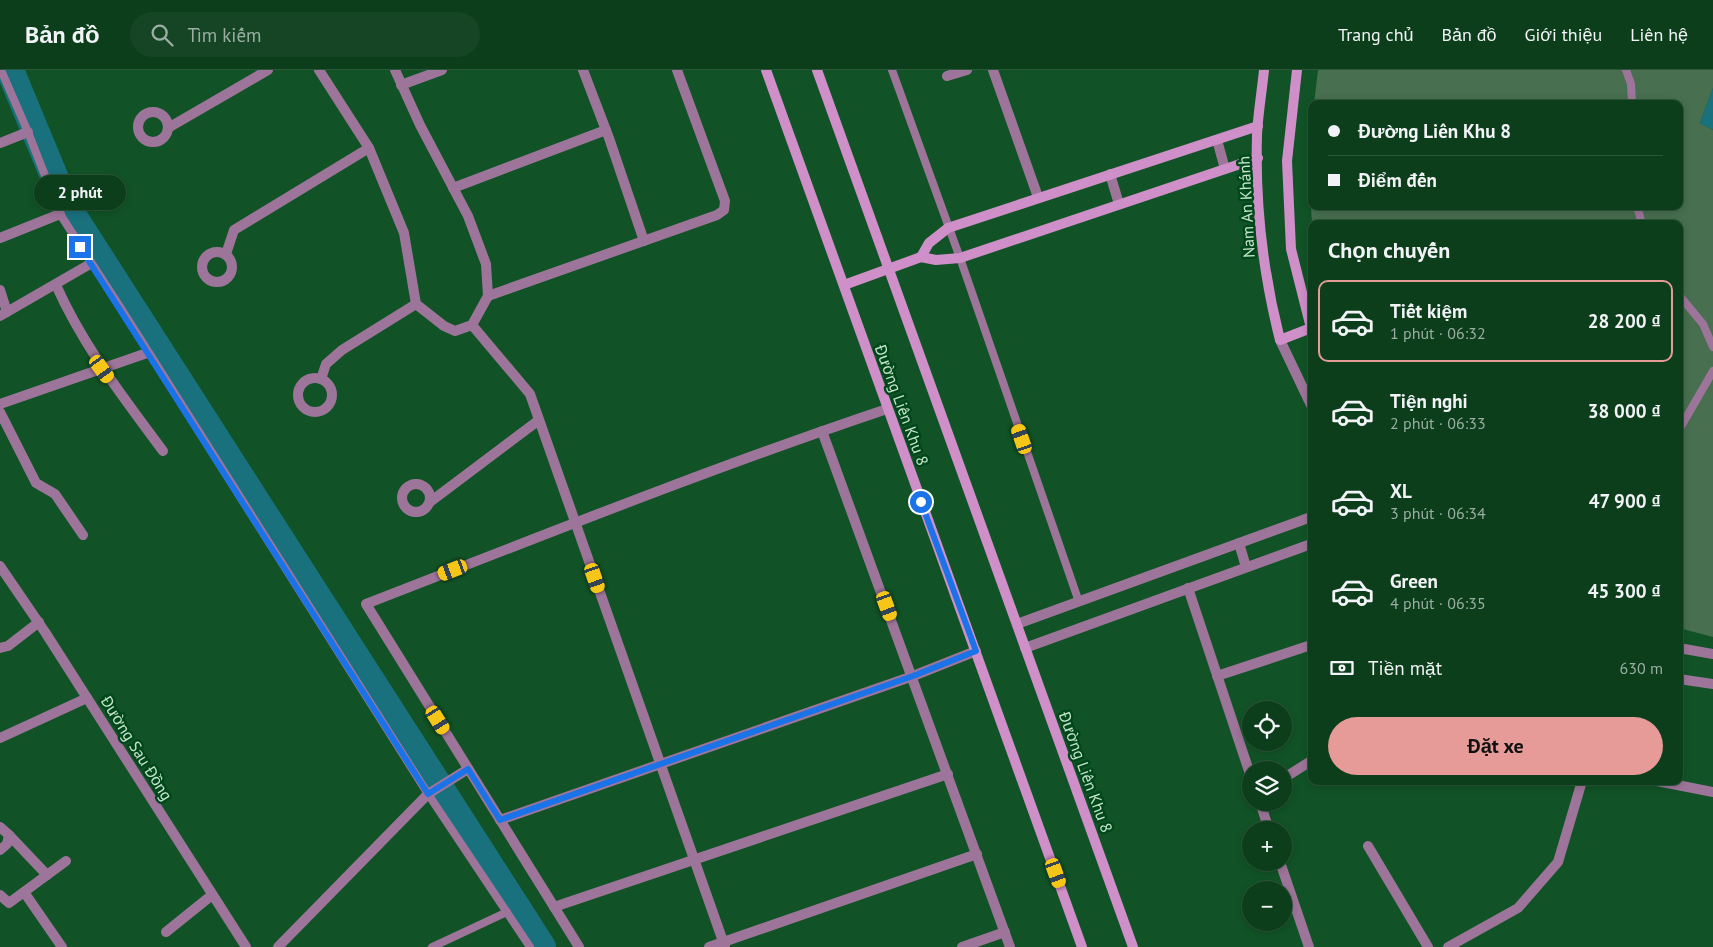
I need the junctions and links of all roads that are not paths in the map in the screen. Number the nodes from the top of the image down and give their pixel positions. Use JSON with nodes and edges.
{"nodes":[{"id":1,"x":1,"y":70,"type":"edge"},
{"id":2,"x":268,"y":70,"type":"edge"},
{"id":3,"x":319,"y":70,"type":"edge"},
{"id":4,"x":395,"y":70,"type":"edge"},
{"id":5,"x":442,"y":70,"type":"edge"},
{"id":6,"x":583,"y":70,"type":"edge"},
{"id":7,"x":677,"y":70,"type":"edge"},
{"id":8,"x":766,"y":70,"type":"edge"},
{"id":9,"x":817,"y":70,"type":"edge"},
{"id":10,"x":892,"y":70,"type":"edge"},
{"id":11,"x":967,"y":70,"type":"edge"},
{"id":12,"x":993,"y":70,"type":"edge"},
{"id":13,"x":1264,"y":70,"type":"edge"},
{"id":14,"x":1297,"y":70,"type":"edge"},
{"id":15,"x":1626,"y":70,"type":"edge"},
{"id":16,"x":947,"y":76,"type":"dead end"},
{"id":17,"x":401,"y":84,"type":"junction"},
{"id":18,"x":1632,"y":100,"type":"edge"},
{"id":19,"x":1258,"y":126,"type":"junction"},
{"id":20,"x":168,"y":128,"type":"dead end"},
{"id":21,"x":606,"y":130,"type":"junction"},
{"id":22,"x":28,"y":132,"type":"junction"},
{"id":23,"x":1217,"y":140,"type":"junction"},
{"id":24,"x":0,"y":142,"type":"edge"},
{"id":25,"x":369,"y":148,"type":"junction"},
{"id":26,"x":1258,"y":158,"type":"junction"},
{"id":27,"x":1225,"y":169,"type":"junction"},
{"id":28,"x":1110,"y":174,"type":"junction"},
{"id":29,"x":453,"y":188,"type":"junction"},
{"id":30,"x":1038,"y":197,"type":"junction"},
{"id":31,"x":1119,"y":204,"type":"junction"},
{"id":32,"x":60,"y":214,"type":"junction"},
{"id":33,"x":948,"y":228,"type":"junction"},
{"id":34,"x":0,"y":238,"type":"edge"},
{"id":35,"x":644,"y":241,"type":"junction"},
{"id":36,"x":226,"y":254,"type":"dead end"},
{"id":37,"x":921,"y":257,"type":"junction"},
{"id":38,"x":960,"y":258,"type":"junction"},
{"id":39,"x":90,"y":264,"type":"junction"},
{"id":40,"x":889,"y":269,"type":"junction"},
{"id":41,"x":56,"y":285,"type":"junction"},
{"id":42,"x":844,"y":285,"type":"junction"},
{"id":43,"x":0,"y":290,"type":"edge"},
{"id":44,"x":488,"y":296,"type":"junction"},
{"id":45,"x":1683,"y":300,"type":"edge"},
{"id":46,"x":416,"y":304,"type":"junction"},
{"id":47,"x":4,"y":314,"type":"edge"},
{"id":48,"x":1308,"y":316,"type":"edge"},
{"id":49,"x":472,"y":325,"type":"junction"},
{"id":50,"x":1308,"y":329,"type":"edge"},
{"id":51,"x":1280,"y":340,"type":"junction"},
{"id":52,"x":1713,"y":347,"type":"edge"},
{"id":53,"x":148,"y":353,"type":"junction"},
{"id":54,"x":102,"y":369,"type":"junction"},
{"id":55,"x":1713,"y":371,"type":"edge"},
{"id":56,"x":321,"y":379,"type":"dead end"},
{"id":57,"x":1308,"y":399,"type":"edge"},
{"id":58,"x":0,"y":404,"type":"edge"},
{"id":59,"x":887,"y":410,"type":"junction"},
{"id":60,"x":0,"y":412,"type":"edge"},
{"id":61,"x":540,"y":420,"type":"junction"},
{"id":62,"x":1683,"y":423,"type":"edge"},
{"id":63,"x":822,"y":431,"type":"junction"},
{"id":64,"x":162,"y":451,"type":"dead end"},
{"id":65,"x":430,"y":502,"type":"dead end"},
{"id":66,"x":1308,"y":518,"type":"edge"},
{"id":67,"x":576,"y":523,"type":"junction"},
{"id":68,"x":83,"y":535,"type":"dead end"},
{"id":69,"x":1239,"y":543,"type":"junction"},
{"id":70,"x":1308,"y":545,"type":"edge"},
{"id":71,"x":0,"y":566,"type":"edge"},
{"id":72,"x":1246,"y":568,"type":"junction"},
{"id":73,"x":1188,"y":588,"type":"junction"},
{"id":74,"x":1079,"y":602,"type":"junction"},
{"id":75,"x":39,"y":622,"type":"junction"},
{"id":76,"x":1017,"y":624,"type":"junction"},
{"id":77,"x":1308,"y":646,"type":"edge"},
{"id":78,"x":0,"y":648,"type":"edge"},
{"id":79,"x":1026,"y":648,"type":"junction"},
{"id":80,"x":1683,"y":649,"type":"edge"},
{"id":81,"x":976,"y":651,"type":"junction"},
{"id":82,"x":1713,"y":654,"type":"edge"},
{"id":83,"x":913,"y":676,"type":"junction"},
{"id":84,"x":1217,"y":676,"type":"junction"},
{"id":85,"x":1683,"y":680,"type":"edge"},
{"id":86,"x":1713,"y":684,"type":"edge"},
{"id":87,"x":87,"y":698,"type":"junction"},
{"id":88,"x":0,"y":738,"type":"edge"},
{"id":89,"x":1246,"y":761,"type":"edge"},
{"id":90,"x":661,"y":764,"type":"junction"},
{"id":91,"x":1308,"y":764,"type":"edge"},
{"id":92,"x":468,"y":770,"type":"junction"},
{"id":93,"x":1292,"y":773,"type":"edge"},
{"id":94,"x":948,"y":774,"type":"junction"},
{"id":95,"x":1581,"y":785,"type":"edge"},
{"id":96,"x":1677,"y":785,"type":"edge"},
{"id":97,"x":1713,"y":792,"type":"edge"},
{"id":98,"x":428,"y":794,"type":"junction"},
{"id":99,"x":500,"y":820,"type":"junction"},
{"id":100,"x":0,"y":827,"type":"edge"},
{"id":101,"x":9,"y":835,"type":"junction"},
{"id":102,"x":1368,"y":846,"type":"dead end"},
{"id":103,"x":0,"y":850,"type":"edge"},
{"id":104,"x":977,"y":854,"type":"junction"},
{"id":105,"x":695,"y":860,"type":"junction"},
{"id":106,"x":66,"y":862,"type":"dead end"},
{"id":107,"x":1283,"y":871,"type":"edge"},
{"id":108,"x":47,"y":875,"type":"junction"},
{"id":109,"x":24,"y":892,"type":"junction"},
{"id":110,"x":0,"y":895,"type":"edge"},
{"id":111,"x":212,"y":895,"type":"junction"},
{"id":112,"x":554,"y":907,"type":"junction"},
{"id":113,"x":507,"y":912,"type":"junction"},
{"id":114,"x":166,"y":932,"type":"dead end"},
{"id":115,"x":1005,"y":932,"type":"junction"},
{"id":116,"x":724,"y":945,"type":"edge"},
{"id":117,"x":62,"y":947,"type":"edge"},
{"id":118,"x":246,"y":947,"type":"edge"},
{"id":119,"x":278,"y":947,"type":"edge"},
{"id":120,"x":432,"y":947,"type":"edge"},
{"id":121,"x":530,"y":947,"type":"edge"},
{"id":122,"x":579,"y":947,"type":"edge"},
{"id":123,"x":709,"y":947,"type":"edge"},
{"id":124,"x":962,"y":947,"type":"edge"},
{"id":125,"x":1010,"y":947,"type":"edge"},
{"id":126,"x":1082,"y":947,"type":"edge"},
{"id":127,"x":1133,"y":947,"type":"edge"},
{"id":128,"x":1309,"y":947,"type":"edge"},
{"id":129,"x":1428,"y":947,"type":"edge"},
{"id":130,"x":1448,"y":947,"type":"edge"}],
"edges":[{"from":1,"to":22,"type":"lane"},
{"from":2,"to":20,"type":"street"},
{"from":3,"to":25,"type":"street"},
{"from":4,"to":17,"type":"street"},
{"from":5,"to":17,"type":"street"},
{"from":6,"to":21,"type":"street"},
{"from":7,"to":35,"type":"street"},
{"from":8,"to":42,"type":"street","name":"Đường Liên Khu 8"},
{"from":9,"to":40,"type":"street","name":"Đường Liên Khu 8"},
{"from":10,"to":33,"type":"lane"},
{"from":11,"to":16,"type":"street"},
{"from":12,"to":30,"type":"street"},
{"from":13,"to":19,"type":"street","name":"Nam An Khánh"},
{"from":14,"to":48,"type":"street"},
{"from":15,"to":18,"type":"lane"},
{"from":17,"to":29,"type":"street"},
{"from":19,"to":23,"type":"street"},
{"from":19,"to":26,"type":"street","name":"Nam An Khánh"},
{"from":21,"to":29,"type":"street"},
{"from":21,"to":35,"type":"street"},
{"from":22,"to":24,"type":"street"},
{"from":22,"to":32,"type":"lane"},
{"from":23,"to":27,"type":"street"},
{"from":23,"to":28,"type":"street"},
{"from":25,"to":36,"type":"street"},
{"from":25,"to":46,"type":"street"},
{"from":26,"to":27,"type":"street"},
{"from":26,"to":51,"type":"street","name":"Nam An Khánh"},
{"from":27,"to":31,"type":"street"},
{"from":28,"to":30,"type":"street"},
{"from":28,"to":31,"type":"street"},
{"from":29,"to":44,"type":"street"},
{"from":30,"to":33,"type":"street"},
{"from":31,"to":38,"type":"street"},
{"from":32,"to":34,"type":"street"},
{"from":32,"to":39,"type":"lane"},
{"from":33,"to":37,"type":"street"},
{"from":33,"to":38,"type":"lane"},
{"from":35,"to":44,"type":"street"},
{"from":37,"to":38,"type":"street"},
{"from":37,"to":40,"type":"street"},
{"from":38,"to":74,"type":"lane"},
{"from":39,"to":41,"type":"street"},
{"from":39,"to":53,"type":"lane"},
{"from":40,"to":42,"type":"street"},
{"from":40,"to":76,"type":"street","name":"Đường Liên Khu 8"},
{"from":41,"to":47,"type":"street"},
{"from":41,"to":54,"type":"street"},
{"from":42,"to":59,"type":"street","name":"Đường Liên Khu 8"},
{"from":43,"to":47,"type":"street"},
{"from":44,"to":49,"type":"street"},
{"from":45,"to":52,"type":"lane"},
{"from":46,"to":49,"type":"street"},
{"from":46,"to":56,"type":"street"},
{"from":49,"to":61,"type":"street"},
{"from":50,"to":51,"type":"street"},
{"from":51,"to":57,"type":"street"},
{"from":53,"to":54,"type":"street"},
{"from":53,"to":98,"type":"lane"},
{"from":54,"to":58,"type":"street"},
{"from":54,"to":64,"type":"street"},
{"from":55,"to":62,"type":"lane"},
{"from":59,"to":63,"type":"street"},
{"from":59,"to":81,"type":"street","name":"Đường Liên Khu 8"},
{"from":60,"to":68,"type":"street"},
{"from":61,"to":65,"type":"street"},
{"from":61,"to":67,"type":"street"},
{"from":63,"to":67,"type":"street"},
{"from":63,"to":83,"type":"street"},
{"from":66,"to":69,"type":"street"},
{"from":67,"to":90,"type":"street"},
{"from":67,"to":92,"type":"street"},
{"from":69,"to":72,"type":"street"},
{"from":69,"to":74,"type":"street"},
{"from":70,"to":72,"type":"street"},
{"from":71,"to":75,"type":"street","name":"Đường Sau Đồng"},
{"from":72,"to":73,"type":"street"},
{"from":73,"to":79,"type":"street"},
{"from":73,"to":84,"type":"street"},
{"from":74,"to":76,"type":"street"},
{"from":75,"to":78,"type":"street"},
{"from":75,"to":87,"type":"street","name":"Đường Sau Đồng"},
{"from":76,"to":79,"type":"street","name":"Đường Liên Khu 8"},
{"from":77,"to":84,"type":"street"},
{"from":79,"to":127,"type":"street","name":"Đường Liên Khu 8"},
{"from":80,"to":82,"type":"street"},
{"from":81,"to":83,"type":"street"},
{"from":81,"to":126,"type":"street","name":"Đường Liên Khu 8"},
{"from":83,"to":90,"type":"street"},
{"from":83,"to":94,"type":"street"},
{"from":84,"to":89,"type":"street"},
{"from":85,"to":86,"type":"street"},
{"from":87,"to":88,"type":"street"},
{"from":87,"to":111,"type":"street","name":"Đường Sau Đồng"},
{"from":90,"to":99,"type":"street"},
{"from":90,"to":105,"type":"street"},
{"from":91,"to":93,"type":"street"},
{"from":92,"to":98,"type":"street"},
{"from":92,"to":99,"type":"street"},
{"from":94,"to":104,"type":"street"},
{"from":94,"to":105,"type":"street"},
{"from":95,"to":130,"type":"street"},
{"from":96,"to":97,"type":"street"},
{"from":98,"to":113,"type":"lane"},
{"from":98,"to":119,"type":"street"},
{"from":99,"to":112,"type":"street"},
{"from":100,"to":101,"type":"street"},
{"from":101,"to":103,"type":"street"},
{"from":101,"to":108,"type":"street"},
{"from":102,"to":129,"type":"street"},
{"from":104,"to":115,"type":"street"},
{"from":104,"to":116,"type":"street"},
{"from":105,"to":112,"type":"street"},
{"from":105,"to":116,"type":"street"},
{"from":106,"to":108,"type":"street"},
{"from":107,"to":128,"type":"street"},
{"from":108,"to":109,"type":"street"},
{"from":109,"to":110,"type":"street"},
{"from":109,"to":117,"type":"street"},
{"from":111,"to":114,"type":"street"},
{"from":111,"to":118,"type":"street","name":"Đường Sau Đồng"},
{"from":112,"to":122,"type":"street"},
{"from":113,"to":120,"type":"lane"},
{"from":113,"to":121,"type":"lane"},
{"from":115,"to":124,"type":"street"},
{"from":115,"to":125,"type":"street"},
{"from":116,"to":123,"type":"street"}]}
